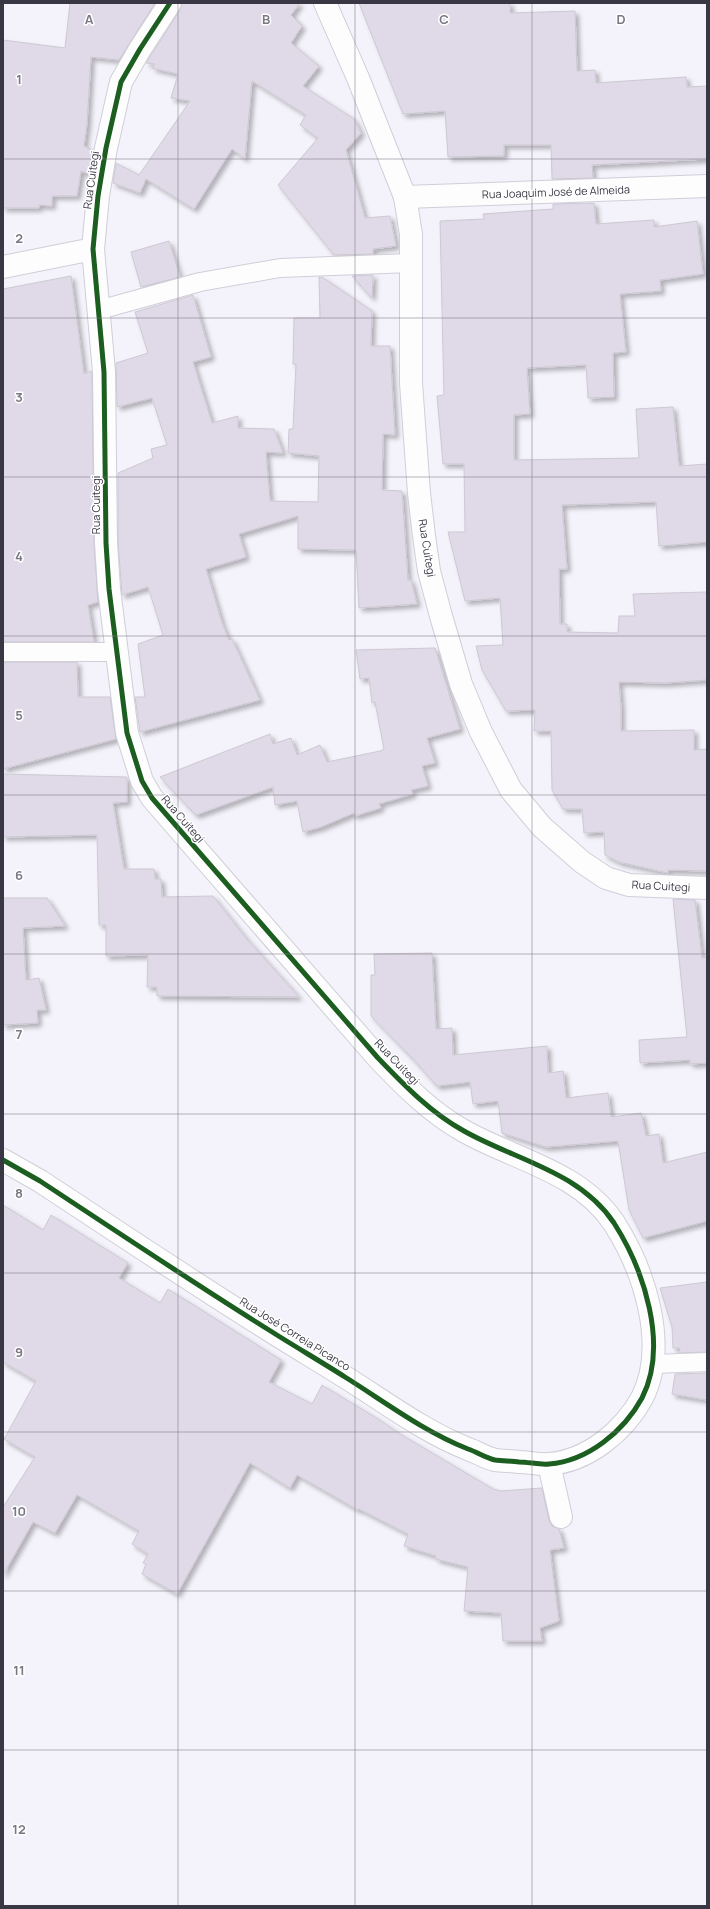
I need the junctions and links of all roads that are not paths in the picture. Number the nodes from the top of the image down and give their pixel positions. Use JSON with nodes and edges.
{"nodes":[{"id":1,"x":170,"y":3,"type":"edge"},
{"id":2,"x":325,"y":3,"type":"edge"},
{"id":3,"x":707,"y":186,"type":"edge"},
{"id":4,"x":405,"y":198,"type":"junction"},
{"id":5,"x":93,"y":250,"type":"junction"},
{"id":6,"x":411,"y":263,"type":"junction"},
{"id":7,"x":3,"y":267,"type":"edge"},
{"id":8,"x":99,"y":310,"type":"junction"},
{"id":9,"x":3,"y":652,"type":"edge"},
{"id":10,"x":116,"y":652,"type":"junction"},
{"id":11,"x":707,"y":888,"type":"edge"},
{"id":12,"x":3,"y":1160,"type":"edge"},
{"id":13,"x":707,"y":1362,"type":"edge"},
{"id":14,"x":653,"y":1364,"type":"junction"},
{"id":15,"x":595,"y":1449,"type":"joint"},
{"id":16,"x":549,"y":1464,"type":"junction"},
{"id":17,"x":561,"y":1517,"type":"dead end"}],
"edges":[{"from":1,"to":5,"type":"street","name":"Rua Cuitegi"},
{"from":2,"to":4,"type":"street","name":"Rua Cuitegi"},
{"from":3,"to":4,"type":"street","name":"Rua Joaquim José de Almeida"},
{"from":4,"to":6,"type":"street","name":"Rua Cuitegi"},
{"from":5,"to":7,"type":"street"},
{"from":5,"to":8,"type":"street","name":"Rua Cuitegi"},
{"from":6,"to":8,"type":"lane"},
{"from":6,"to":11,"type":"street","name":"Rua Cuitegi"},
{"from":8,"to":10,"type":"street","name":"Rua Cuitegi"},
{"from":9,"to":10,"type":"lane"},
{"from":10,"to":14,"type":"street","name":"Rua Cuitegi"},
{"from":12,"to":16,"type":"street","name":"Rua José Correia Picanco"},
{"from":13,"to":14,"type":"lane"},
{"from":14,"to":15,"type":"street","name":"Rua Cuitegi"},
{"from":15,"to":16,"type":"street","name":"Rua José Correia Picanco"},
{"from":16,"to":17,"type":"street"}]}
